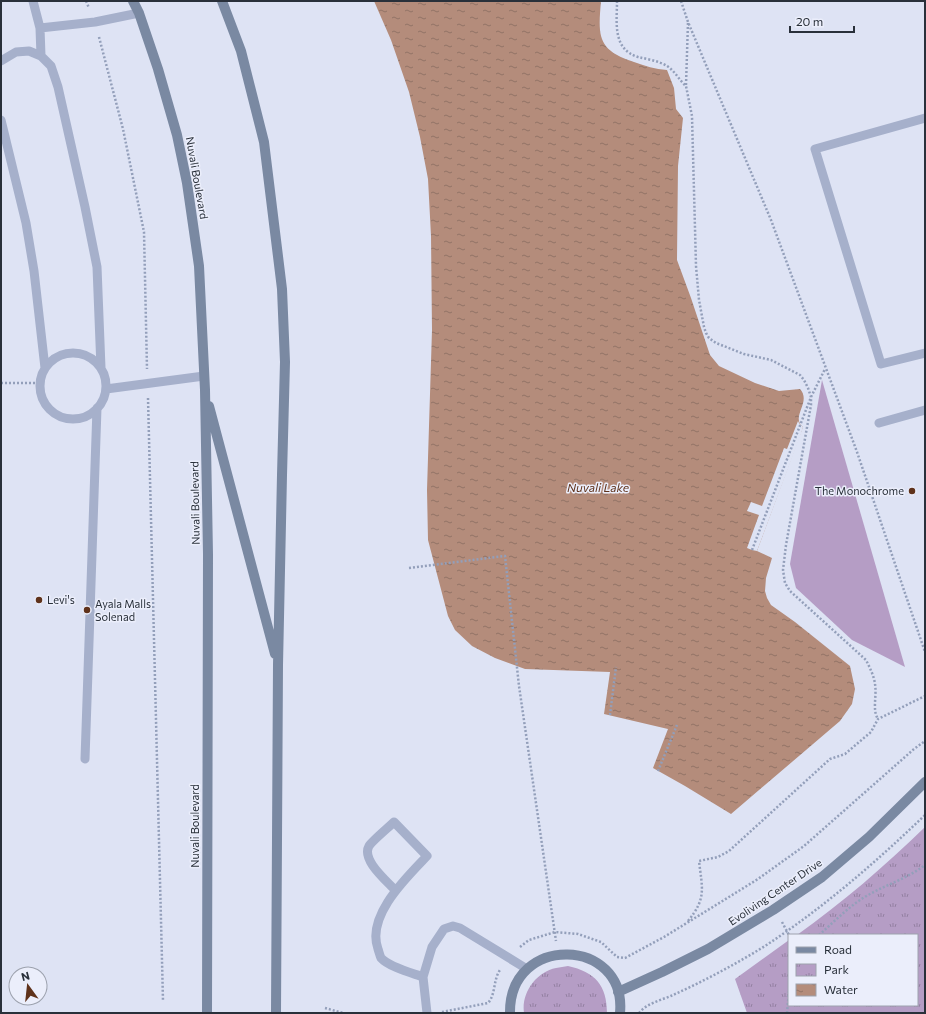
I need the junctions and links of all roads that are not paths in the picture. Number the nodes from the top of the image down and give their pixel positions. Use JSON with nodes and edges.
{"nodes":[{"id":1,"x":33,"y":1,"type":"edge"},
{"id":2,"x":133,"y":1,"type":"edge"},
{"id":3,"x":222,"y":1,"type":"edge"},
{"id":4,"x":139,"y":13,"type":"junction"},
{"id":5,"x":40,"y":28,"type":"junction"},
{"id":6,"x":41,"y":56,"type":"junction"},
{"id":7,"x":1,"y":61,"type":"edge"},
{"id":8,"x":925,"y":118,"type":"edge"},
{"id":9,"x":1,"y":120,"type":"edge"},
{"id":10,"x":925,"y":353,"type":"edge"},
{"id":11,"x":45,"y":368,"type":"junction"},
{"id":12,"x":101,"y":368,"type":"junction"},
{"id":13,"x":204,"y":376,"type":"junction"},
{"id":14,"x":106,"y":389,"type":"junction"},
{"id":15,"x":205,"y":390,"type":"junction"},
{"id":16,"x":97,"y":408,"type":"junction"},
{"id":17,"x":925,"y":410,"type":"edge"},
{"id":18,"x":880,"y":423,"type":"dead end"},
{"id":19,"x":278,"y":665,"type":"junction"},
{"id":20,"x":85,"y":759,"type":"dead end"},
{"id":21,"x":925,"y":782,"type":"edge"},
{"id":22,"x":395,"y":890,"type":"junction"},
{"id":23,"x":527,"y":969,"type":"junction"},
{"id":24,"x":423,"y":977,"type":"junction"},
{"id":25,"x":618,"y":992,"type":"junction"},
{"id":26,"x":207,"y":1013,"type":"edge"},
{"id":27,"x":276,"y":1013,"type":"edge"},
{"id":28,"x":427,"y":1013,"type":"edge"},
{"id":29,"x":510,"y":1013,"type":"edge"},
{"id":30,"x":620,"y":1013,"type":"edge"}],
"edges":[{"from":1,"to":5,"type":"lane"},
{"from":2,"to":4,"type":"main road","name":"Nuvali Boulevard"},
{"from":3,"to":19,"type":"main road"},
{"from":4,"to":5,"type":"lane"},
{"from":4,"to":13,"type":"main road","name":"Nuvali Boulevard"},
{"from":5,"to":6,"type":"lane"},
{"from":6,"to":7,"type":"lane"},
{"from":6,"to":12,"type":"lane"},
{"from":8,"to":10,"type":"lane"},
{"from":9,"to":11,"type":"lane"},
{"from":11,"to":12,"type":"lane"},
{"from":11,"to":16,"type":"lane"},
{"from":12,"to":14,"type":"lane"},
{"from":13,"to":14,"type":"lane"},
{"from":13,"to":15,"type":"main road","name":"Nuvali Boulevard"},
{"from":14,"to":16,"type":"lane"},
{"from":15,"to":19,"type":"main road"},
{"from":15,"to":26,"type":"main road","name":"Nuvali Boulevard"},
{"from":16,"to":20,"type":"lane"},
{"from":17,"to":18,"type":"lane"},
{"from":19,"to":27,"type":"main road"},
{"from":21,"to":25,"type":"main road","name":"Evoliving Center Drive"},
{"from":22,"to":22,"type":"lane"},
{"from":22,"to":24,"type":"lane"},
{"from":23,"to":24,"type":"lane"},
{"from":23,"to":25,"type":"main road"},
{"from":23,"to":29,"type":"main road"},
{"from":24,"to":28,"type":"lane"},
{"from":25,"to":30,"type":"main road"}]}
